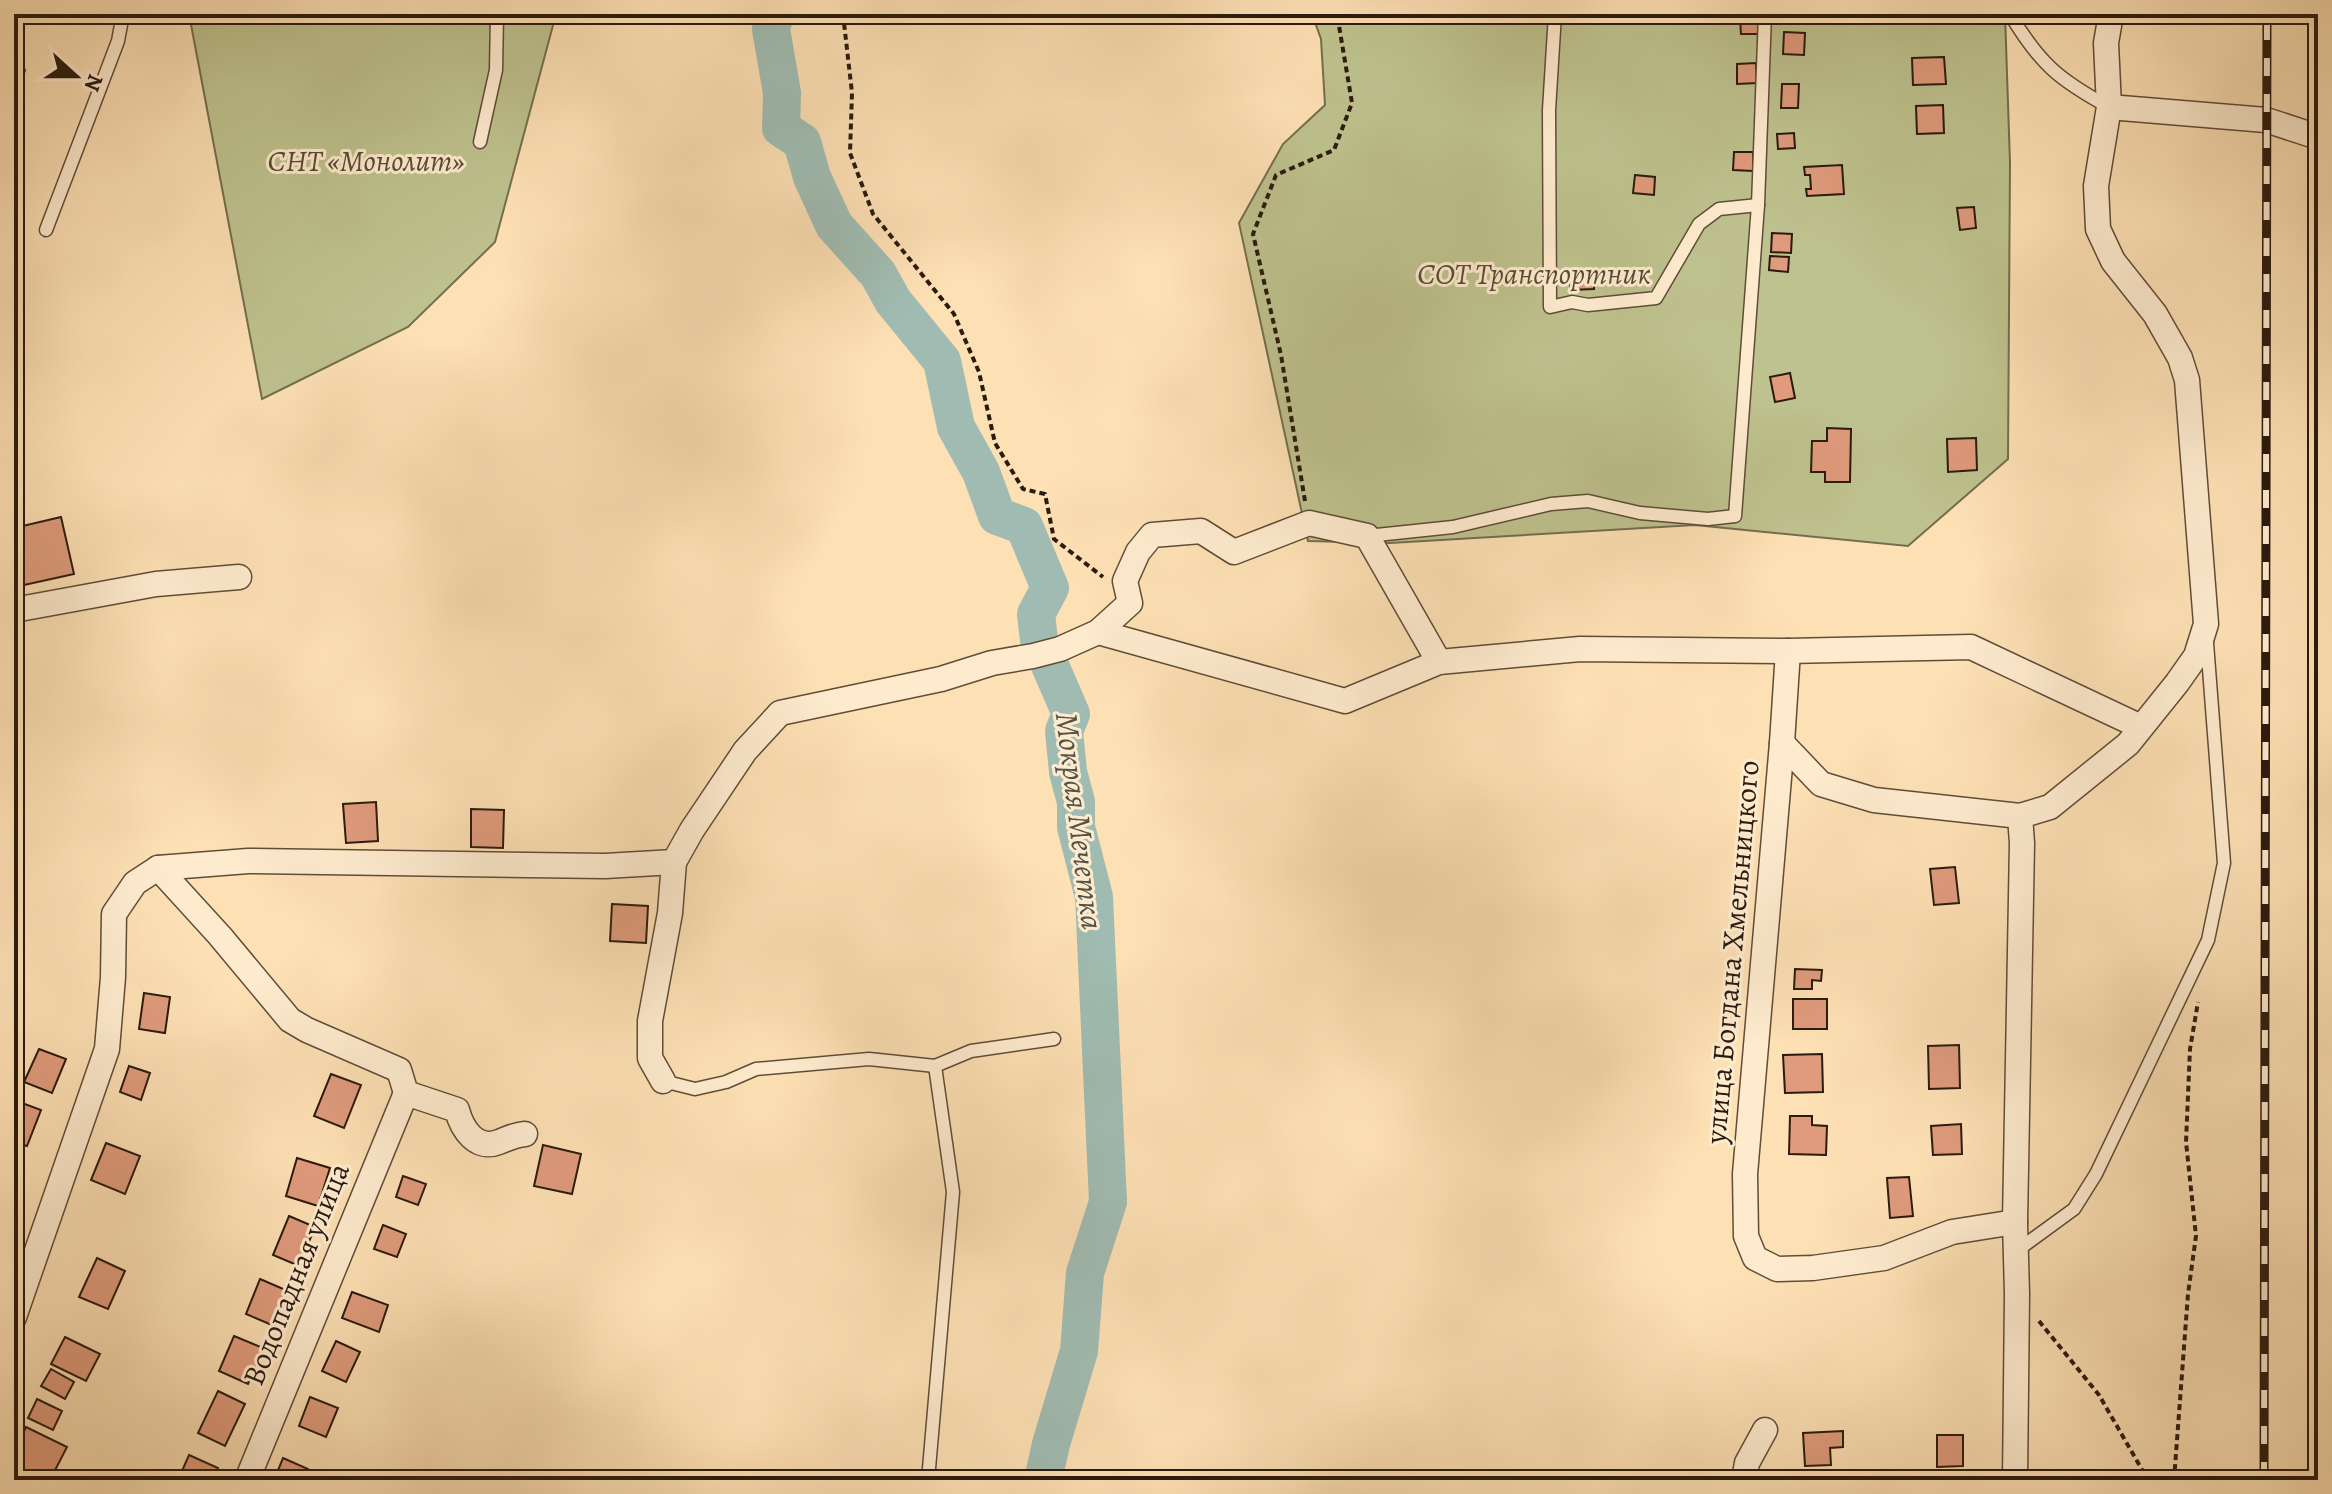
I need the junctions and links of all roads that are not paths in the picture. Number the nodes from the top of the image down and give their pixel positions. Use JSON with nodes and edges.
{"nodes":[{"id":1,"x":123,"y":14,"type":"edge"},
{"id":2,"x":497,"y":14,"type":"edge"},
{"id":3,"x":1555,"y":14,"type":"edge"},
{"id":4,"x":1765,"y":14,"type":"edge"},
{"id":5,"x":2010,"y":14,"type":"edge"},
{"id":6,"x":2111,"y":14,"type":"edge"},
{"id":7,"x":2109,"y":107,"type":"junction"},
{"id":8,"x":2318,"y":137,"type":"edge"},
{"id":9,"x":480,"y":142,"type":"dead end"},
{"id":10,"x":1758,"y":205,"type":"junction"},
{"id":11,"x":46,"y":230,"type":"dead end"},
{"id":12,"x":1367,"y":536,"type":"junction"},
{"id":13,"x":239,"y":577,"type":"dead end"},
{"id":14,"x":14,"y":610,"type":"edge"},
{"id":15,"x":2206,"y":624,"type":"junction"},
{"id":16,"x":1098,"y":632,"type":"junction"},
{"id":17,"x":1788,"y":651,"type":"junction"},
{"id":18,"x":1439,"y":662,"type":"junction"},
{"id":19,"x":2141,"y":727,"type":"junction"},
{"id":20,"x":1782,"y":743,"type":"junction"},
{"id":21,"x":2020,"y":816,"type":"junction"},
{"id":22,"x":674,"y":862,"type":"junction"},
{"id":23,"x":158,"y":868,"type":"junction"},
{"id":24,"x":1054,"y":1039,"type":"dead end"},
{"id":25,"x":935,"y":1066,"type":"junction"},
{"id":26,"x":663,"y":1081,"type":"joint"},
{"id":27,"x":406,"y":1093,"type":"junction"},
{"id":28,"x":525,"y":1134,"type":"dead end"},
{"id":29,"x":2015,"y":1222,"type":"junction"},
{"id":30,"x":2015,"y":1252,"type":"junction"},
{"id":31,"x":14,"y":1317,"type":"edge"},
{"id":32,"x":1765,"y":1430,"type":"dead end"},
{"id":33,"x":247,"y":1480,"type":"edge"},
{"id":34,"x":928,"y":1480,"type":"edge"},
{"id":35,"x":1744,"y":1480,"type":"edge"},
{"id":36,"x":2015,"y":1480,"type":"edge"}],
"edges":[{"from":1,"to":11,"type":"lane"},
{"from":2,"to":9,"type":"lane"},
{"from":3,"to":10,"type":"lane"},
{"from":4,"to":10,"type":"lane"},
{"from":5,"to":7,"type":"lane"},
{"from":6,"to":7,"type":"street"},
{"from":7,"to":8,"type":"street"},
{"from":7,"to":15,"type":"street"},
{"from":10,"to":12,"type":"lane"},
{"from":12,"to":16,"type":"street"},
{"from":12,"to":18,"type":"street"},
{"from":13,"to":14,"type":"street"},
{"from":15,"to":19,"type":"street"},
{"from":15,"to":30,"type":"lane"},
{"from":16,"to":18,"type":"street"},
{"from":16,"to":22,"type":"street"},
{"from":17,"to":18,"type":"street"},
{"from":17,"to":19,"type":"street"},
{"from":17,"to":20,"type":"street","name":"улица Богдана Хмельницкого"},
{"from":19,"to":21,"type":"street"},
{"from":20,"to":21,"type":"street"},
{"from":20,"to":29,"type":"street","name":"улица Богдана Хмельницкого"},
{"from":21,"to":29,"type":"street"},
{"from":22,"to":23,"type":"street"},
{"from":22,"to":26,"type":"street"},
{"from":23,"to":27,"type":"street"},
{"from":23,"to":31,"type":"street"},
{"from":24,"to":25,"type":"lane"},
{"from":25,"to":26,"type":"lane"},
{"from":25,"to":34,"type":"lane"},
{"from":27,"to":28,"type":"street"},
{"from":27,"to":33,"type":"street","name":"Водопадная улица"},
{"from":29,"to":30,"type":"street"},
{"from":30,"to":36,"type":"street"},
{"from":32,"to":35,"type":"street"}]}
